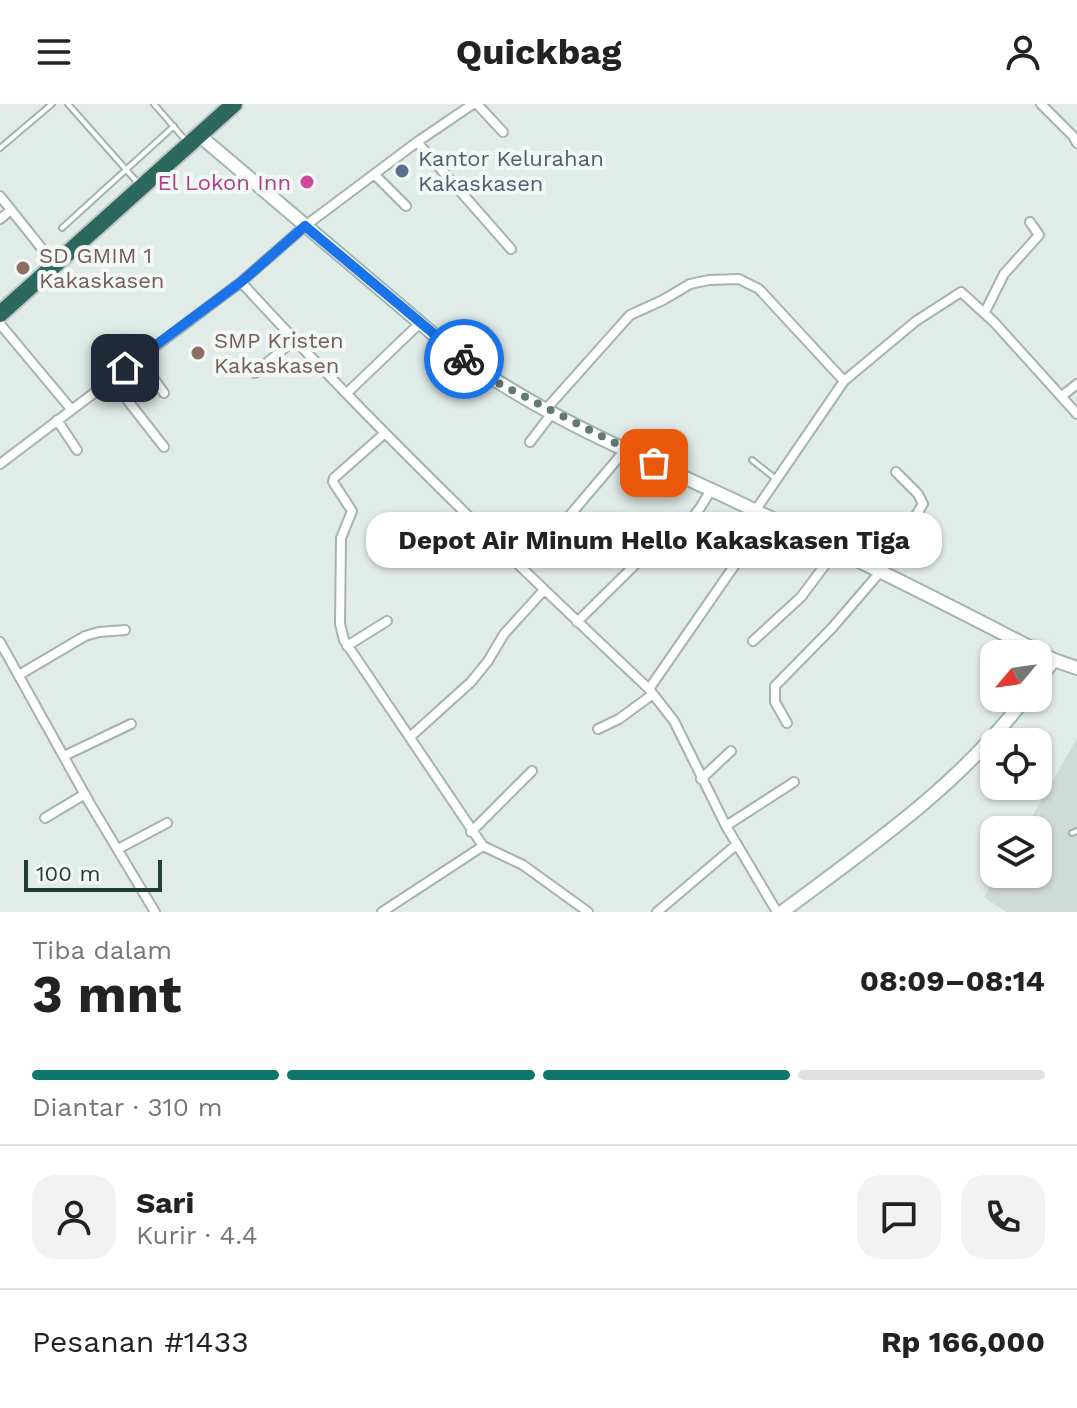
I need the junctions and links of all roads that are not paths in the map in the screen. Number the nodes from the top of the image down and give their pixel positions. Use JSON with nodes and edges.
{"nodes":[{"id":1,"x":52,"y":104,"type":"edge"},
{"id":2,"x":68,"y":104,"type":"edge"},
{"id":3,"x":234,"y":104,"type":"edge"},
{"id":4,"x":475,"y":104,"type":"edge"},
{"id":5,"x":1041,"y":104,"type":"edge"},
{"id":6,"x":157,"y":105,"type":"edge"},
{"id":7,"x":174,"y":126,"type":"junction"},
{"id":8,"x":503,"y":132,"type":"dead end"},
{"id":9,"x":195,"y":140,"type":"junction"},
{"id":10,"x":417,"y":142,"type":"junction"},
{"id":11,"x":1077,"y":143,"type":"edge"},
{"id":12,"x":0,"y":148,"type":"edge"},
{"id":13,"x":127,"y":170,"type":"junction"},
{"id":14,"x":374,"y":174,"type":"junction"},
{"id":15,"x":142,"y":187,"type":"junction"},
{"id":16,"x":0,"y":196,"type":"edge"},
{"id":17,"x":406,"y":206,"type":"dead end"},
{"id":18,"x":11,"y":210,"type":"junction"},
{"id":19,"x":0,"y":219,"type":"edge"},
{"id":20,"x":1030,"y":222,"type":"dead end"},
{"id":21,"x":305,"y":226,"type":"junction"},
{"id":22,"x":62,"y":228,"type":"dead end"},
{"id":23,"x":511,"y":249,"type":"dead end"},
{"id":24,"x":56,"y":266,"type":"junction"},
{"id":25,"x":241,"y":282,"type":"junction"},
{"id":26,"x":985,"y":312,"type":"junction"},
{"id":27,"x":0,"y":314,"type":"edge"},
{"id":28,"x":420,"y":323,"type":"junction"},
{"id":29,"x":0,"y":324,"type":"edge"},
{"id":30,"x":294,"y":340,"type":"junction"},
{"id":31,"x":139,"y":358,"type":"junction"},
{"id":32,"x":255,"y":373,"type":"dead end"},
{"id":33,"x":111,"y":379,"type":"junction"},
{"id":34,"x":844,"y":381,"type":"junction"},
{"id":35,"x":1077,"y":384,"type":"edge"},
{"id":36,"x":164,"y":393,"type":"dead end"},
{"id":37,"x":347,"y":393,"type":"junction"},
{"id":38,"x":1062,"y":396,"type":"junction"},
{"id":39,"x":71,"y":409,"type":"junction"},
{"id":40,"x":550,"y":410,"type":"junction"},
{"id":41,"x":1077,"y":414,"type":"edge"},
{"id":42,"x":57,"y":420,"type":"junction"},
{"id":43,"x":385,"y":433,"type":"junction"},
{"id":44,"x":530,"y":442,"type":"dead end"},
{"id":45,"x":164,"y":447,"type":"dead end"},
{"id":46,"x":626,"y":449,"type":"junction"},
{"id":47,"x":77,"y":450,"type":"dead end"},
{"id":48,"x":752,"y":460,"type":"dead end"},
{"id":49,"x":0,"y":464,"type":"edge"},
{"id":50,"x":896,"y":472,"type":"dead end"},
{"id":51,"x":776,"y":479,"type":"junction"},
{"id":52,"x":711,"y":490,"type":"junction"},
{"id":53,"x":755,"y":511,"type":"junction"},
{"id":54,"x":768,"y":517,"type":"junction"},
{"id":55,"x":565,"y":521,"type":"dead end"},
{"id":56,"x":837,"y":549,"type":"junction"},
{"id":57,"x":881,"y":571,"type":"junction"},
{"id":58,"x":544,"y":590,"type":"junction"},
{"id":59,"x":387,"y":621,"type":"dead end"},
{"id":60,"x":577,"y":622,"type":"junction"},
{"id":61,"x":125,"y":630,"type":"dead end"},
{"id":62,"x":753,"y":641,"type":"dead end"},
{"id":63,"x":0,"y":642,"type":"edge"},
{"id":64,"x":347,"y":646,"type":"junction"},
{"id":65,"x":1054,"y":660,"type":"junction"},
{"id":66,"x":1052,"y":663,"type":"edge"},
{"id":67,"x":1075,"y":664,"type":"edge"},
{"id":68,"x":19,"y":675,"type":"junction"},
{"id":69,"x":651,"y":692,"type":"junction"},
{"id":70,"x":1013,"y":712,"type":"edge"},
{"id":71,"x":787,"y":723,"type":"dead end"},
{"id":72,"x":131,"y":724,"type":"dead end"},
{"id":73,"x":598,"y":729,"type":"dead end"},
{"id":74,"x":410,"y":737,"type":"junction"},
{"id":75,"x":731,"y":751,"type":"dead end"},
{"id":76,"x":64,"y":756,"type":"junction"},
{"id":77,"x":532,"y":771,"type":"dead end"},
{"id":78,"x":701,"y":779,"type":"junction"},
{"id":79,"x":794,"y":782,"type":"dead end"},
{"id":80,"x":85,"y":794,"type":"junction"},
{"id":81,"x":45,"y":818,"type":"dead end"},
{"id":82,"x":167,"y":823,"type":"dead end"},
{"id":83,"x":726,"y":826,"type":"junction"},
{"id":84,"x":471,"y":832,"type":"junction"},
{"id":85,"x":736,"y":845,"type":"junction"},
{"id":86,"x":483,"y":846,"type":"junction"},
{"id":87,"x":118,"y":849,"type":"junction"},
{"id":88,"x":155,"y":912,"type":"edge"},
{"id":89,"x":382,"y":912,"type":"edge"},
{"id":90,"x":588,"y":912,"type":"edge"},
{"id":91,"x":657,"y":912,"type":"edge"},
{"id":92,"x":780,"y":912,"type":"edge"}],
"edges":[{"from":1,"to":12,"type":"lane"},
{"from":2,"to":13,"type":"lane"},
{"from":3,"to":9,"type":"highway"},
{"from":4,"to":8,"type":"street"},
{"from":4,"to":10,"type":"street"},
{"from":5,"to":11,"type":"street"},
{"from":6,"to":7,"type":"lane"},
{"from":7,"to":9,"type":"lane"},
{"from":7,"to":13,"type":"lane"},
{"from":9,"to":15,"type":"highway"},
{"from":9,"to":21,"type":"street"},
{"from":10,"to":14,"type":"street"},
{"from":10,"to":23,"type":"street"},
{"from":13,"to":15,"type":"lane"},
{"from":13,"to":22,"type":"lane"},
{"from":14,"to":17,"type":"street"},
{"from":14,"to":21,"type":"street"},
{"from":15,"to":24,"type":"highway"},
{"from":16,"to":18,"type":"street"},
{"from":18,"to":19,"type":"street"},
{"from":18,"to":24,"type":"street"},
{"from":20,"to":26,"type":"street"},
{"from":21,"to":25,"type":"street"},
{"from":21,"to":28,"type":"street"},
{"from":24,"to":27,"type":"highway"},
{"from":25,"to":30,"type":"street"},
{"from":25,"to":31,"type":"street"},
{"from":26,"to":34,"type":"street"},
{"from":26,"to":38,"type":"street"},
{"from":28,"to":37,"type":"street"},
{"from":28,"to":40,"type":"street"},
{"from":29,"to":39,"type":"street"},
{"from":30,"to":32,"type":"street"},
{"from":30,"to":37,"type":"street"},
{"from":31,"to":33,"type":"street"},
{"from":31,"to":36,"type":"street"},
{"from":33,"to":39,"type":"street"},
{"from":33,"to":45,"type":"street"},
{"from":34,"to":40,"type":"street"},
{"from":34,"to":51,"type":"street"},
{"from":35,"to":38,"type":"street"},
{"from":37,"to":43,"type":"street"},
{"from":38,"to":41,"type":"street"},
{"from":39,"to":42,"type":"street"},
{"from":40,"to":44,"type":"street"},
{"from":40,"to":46,"type":"street"},
{"from":42,"to":47,"type":"street"},
{"from":42,"to":49,"type":"street"},
{"from":43,"to":58,"type":"street"},
{"from":43,"to":64,"type":"street"},
{"from":46,"to":52,"type":"street"},
{"from":46,"to":55,"type":"street"},
{"from":48,"to":51,"type":"lane"},
{"from":50,"to":57,"type":"street"},
{"from":51,"to":53,"type":"street"},
{"from":52,"to":53,"type":"street"},
{"from":52,"to":60,"type":"street"},
{"from":53,"to":54,"type":"street"},
{"from":54,"to":56,"type":"street"},
{"from":54,"to":69,"type":"street"},
{"from":56,"to":57,"type":"street"},
{"from":56,"to":62,"type":"street"},
{"from":57,"to":65,"type":"street"},
{"from":57,"to":71,"type":"street"},
{"from":58,"to":60,"type":"street"},
{"from":58,"to":74,"type":"street"},
{"from":59,"to":64,"type":"street"},
{"from":60,"to":69,"type":"street"},
{"from":61,"to":68,"type":"street"},
{"from":63,"to":68,"type":"street"},
{"from":64,"to":74,"type":"street"},
{"from":65,"to":66,"type":"street"},
{"from":65,"to":67,"type":"street"},
{"from":68,"to":76,"type":"street"},
{"from":69,"to":73,"type":"street"},
{"from":69,"to":78,"type":"street"},
{"from":70,"to":92,"type":"street"},
{"from":72,"to":76,"type":"street"},
{"from":74,"to":84,"type":"street"},
{"from":75,"to":78,"type":"street"},
{"from":76,"to":80,"type":"street"},
{"from":77,"to":84,"type":"street"},
{"from":78,"to":83,"type":"street"},
{"from":79,"to":83,"type":"street"},
{"from":80,"to":81,"type":"street"},
{"from":80,"to":87,"type":"street"},
{"from":82,"to":87,"type":"street"},
{"from":83,"to":85,"type":"street"},
{"from":84,"to":86,"type":"street"},
{"from":85,"to":91,"type":"street"},
{"from":85,"to":92,"type":"street"},
{"from":86,"to":89,"type":"street"},
{"from":86,"to":90,"type":"street"},
{"from":87,"to":88,"type":"street"}]}
